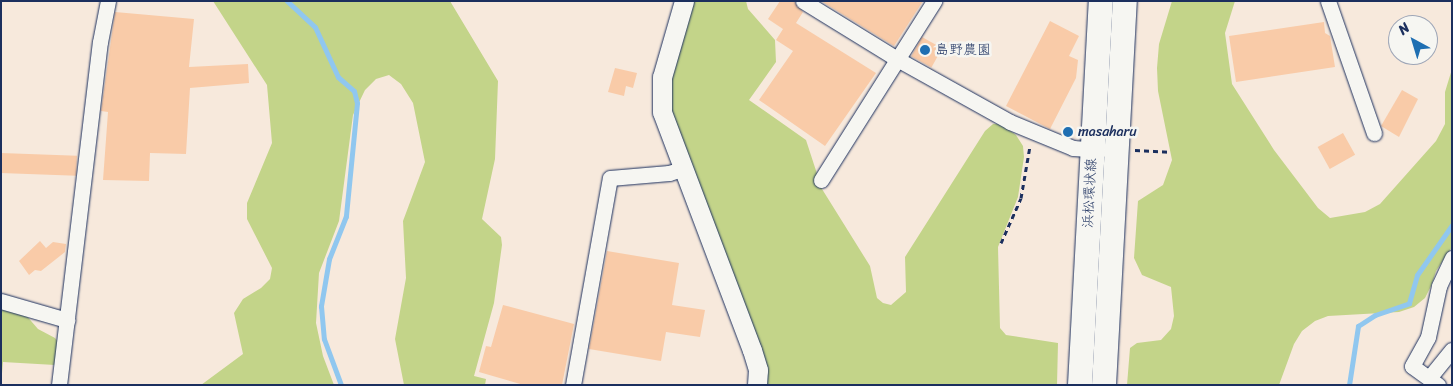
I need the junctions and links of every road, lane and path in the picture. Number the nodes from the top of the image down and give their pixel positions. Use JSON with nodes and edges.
{"nodes":[{"id":1,"x":108,"y":1,"type":"edge"},
{"id":2,"x":684,"y":1,"type":"edge"},
{"id":3,"x":804,"y":1,"type":"edge"},
{"id":4,"x":934,"y":1,"type":"edge"},
{"id":5,"x":1101,"y":1,"type":"edge"},
{"id":6,"x":1125,"y":1,"type":"edge"},
{"id":7,"x":1328,"y":1,"type":"edge"},
{"id":8,"x":897,"y":59,"type":"junction"},
{"id":9,"x":1034,"y":132,"type":"junction"},
{"id":10,"x":1374,"y":133,"type":"dead end"},
{"id":11,"x":1093,"y":149,"type":"junction"},
{"id":12,"x":1116,"y":151,"type":"junction"},
{"id":13,"x":1169,"y":152,"type":"dead end"},
{"id":14,"x":682,"y":169,"type":"junction"},
{"id":15,"x":821,"y":180,"type":"dead end"},
{"id":16,"x":1001,"y":243,"type":"dead end"},
{"id":17,"x":1452,"y":258,"type":"edge"},
{"id":18,"x":1,"y":301,"type":"edge"},
{"id":19,"x":67,"y":320,"type":"junction"},
{"id":20,"x":1452,"y":350,"type":"edge"},
{"id":21,"x":1434,"y":382,"type":"edge"},
{"id":22,"x":59,"y":385,"type":"edge"},
{"id":23,"x":572,"y":385,"type":"edge"},
{"id":24,"x":757,"y":385,"type":"edge"},
{"id":25,"x":1080,"y":385,"type":"edge"},
{"id":26,"x":1104,"y":385,"type":"edge"}],
"edges":[{"from":1,"to":19,"type":"street"},
{"from":2,"to":14,"type":"street"},
{"from":3,"to":8,"type":"street"},
{"from":4,"to":8,"type":"street"},
{"from":5,"to":11,"type":"main road","name":"浜松環状線"},
{"from":6,"to":12,"type":"main road","name":"浜松環状線"},
{"from":7,"to":10,"type":"street"},
{"from":8,"to":9,"type":"street"},
{"from":8,"to":15,"type":"street"},
{"from":9,"to":11,"type":"street"},
{"from":9,"to":16,"type":"path"},
{"from":11,"to":12,"type":"street"},
{"from":11,"to":25,"type":"main road","name":"浜松環状線"},
{"from":12,"to":13,"type":"path"},
{"from":12,"to":26,"type":"main road","name":"浜松環状線"},
{"from":14,"to":23,"type":"street"},
{"from":14,"to":24,"type":"street"},
{"from":17,"to":21,"type":"street"},
{"from":18,"to":19,"type":"street"},
{"from":19,"to":22,"type":"street"},
{"from":20,"to":21,"type":"street"}]}
